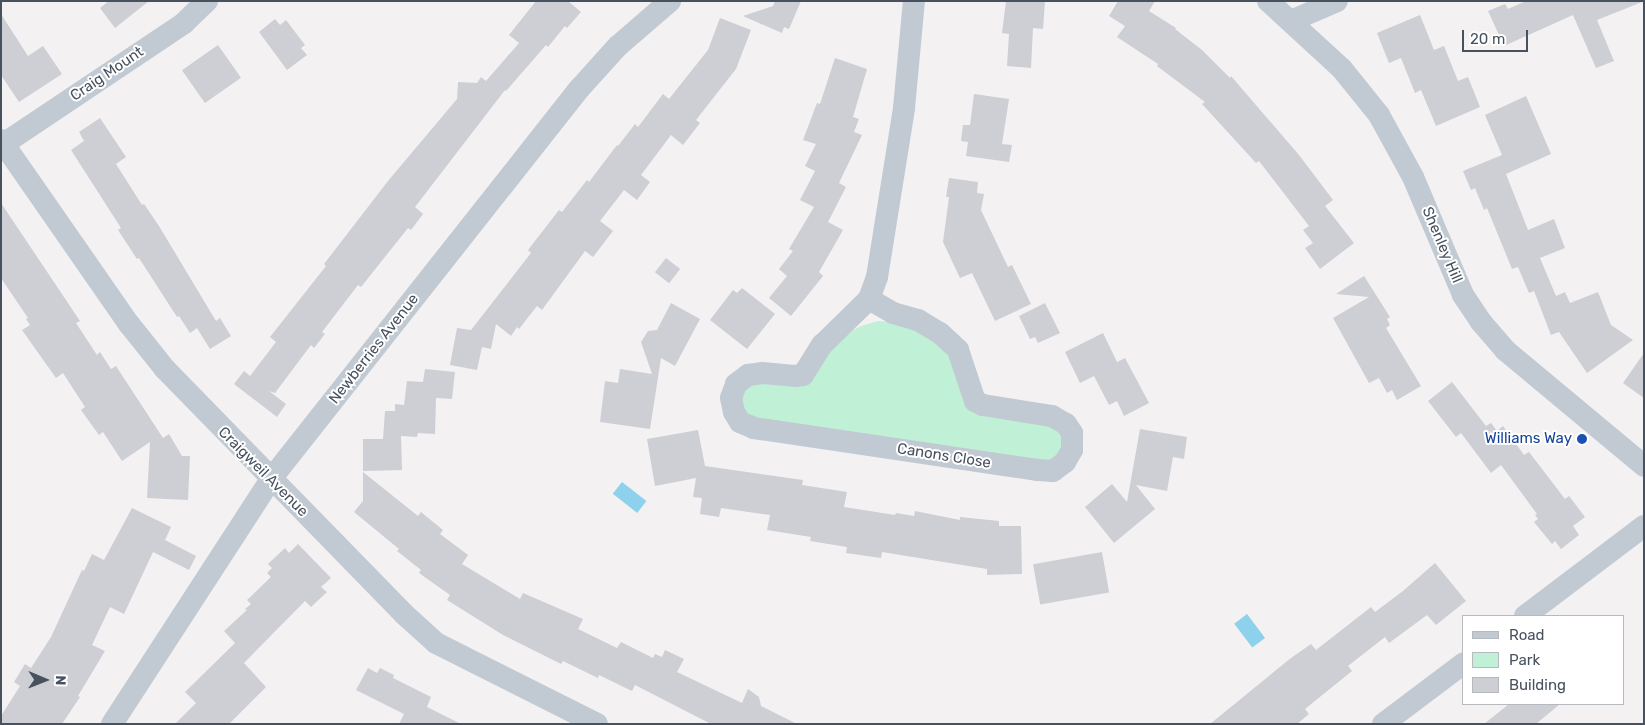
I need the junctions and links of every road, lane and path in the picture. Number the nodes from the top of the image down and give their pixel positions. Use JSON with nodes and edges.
{"nodes":[{"id":1,"x":207,"y":1,"type":"edge"},
{"id":2,"x":670,"y":1,"type":"edge"},
{"id":3,"x":914,"y":1,"type":"edge"},
{"id":4,"x":1268,"y":1,"type":"edge"},
{"id":5,"x":1337,"y":1,"type":"edge"},
{"id":6,"x":1291,"y":21,"type":"junction"},
{"id":7,"x":3,"y":141,"type":"edge"},
{"id":8,"x":868,"y":299,"type":"junction"},
{"id":9,"x":1644,"y":466,"type":"edge"},
{"id":10,"x":271,"y":479,"type":"junction"},
{"id":11,"x":1644,"y":526,"type":"edge"},
{"id":12,"x":1526,"y":615,"type":"edge"},
{"id":13,"x":1462,"y":665,"type":"edge"},
{"id":14,"x":112,"y":724,"type":"edge"},
{"id":15,"x":598,"y":724,"type":"edge"},
{"id":16,"x":1383,"y":724,"type":"edge"}],
"edges":[{"from":1,"to":7,"type":"street","name":"Craig Mount"},
{"from":2,"to":10,"type":"street","name":"Newberries Avenue"},
{"from":3,"to":8,"type":"street","name":"Canons Close"},
{"from":4,"to":6,"type":"street","name":"Shenley Hill"},
{"from":5,"to":6,"type":"street"},
{"from":6,"to":9,"type":"street","name":"Shenley Hill"},
{"from":7,"to":10,"type":"street","name":"Craigweil Avenue"},
{"from":8,"to":8,"type":"street","name":"Canons Close"},
{"from":10,"to":14,"type":"street","name":"Newberries Avenue"},
{"from":10,"to":15,"type":"street","name":"Craigweil Avenue"},
{"from":11,"to":12,"type":"street"},
{"from":13,"to":16,"type":"street"}]}
